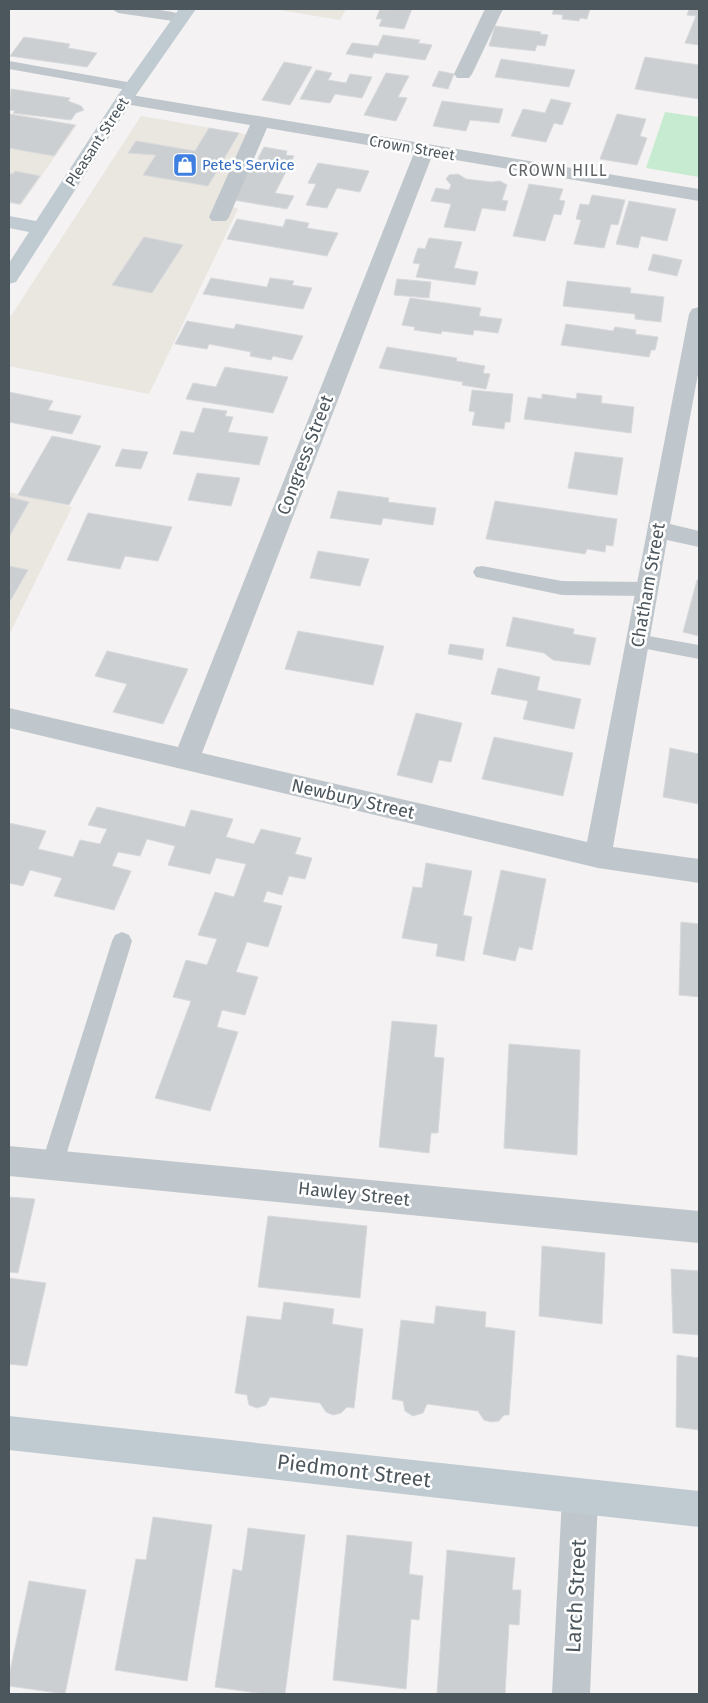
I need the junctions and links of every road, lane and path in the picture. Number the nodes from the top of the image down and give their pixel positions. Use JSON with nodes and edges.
{"nodes":[{"id":1,"x":118,"y":9,"type":"edge"},
{"id":2,"x":494,"y":9,"type":"edge"},
{"id":3,"x":184,"y":13,"type":"edge"},
{"id":4,"x":9,"y":65,"type":"edge"},
{"id":5,"x":463,"y":74,"type":"dead end"},
{"id":6,"x":129,"y":93,"type":"junction"},
{"id":7,"x":261,"y":122,"type":"junction"},
{"id":8,"x":425,"y":150,"type":"junction"},
{"id":9,"x":699,"y":195,"type":"edge"},
{"id":10,"x":219,"y":217,"type":"dead end"},
{"id":11,"x":9,"y":222,"type":"edge"},
{"id":12,"x":40,"y":228,"type":"junction"},
{"id":13,"x":9,"y":278,"type":"edge"},
{"id":14,"x":699,"y":314,"type":"edge"},
{"id":15,"x":694,"y":364,"type":"edge"},
{"id":16,"x":658,"y":529,"type":"junction"},
{"id":17,"x":699,"y":539,"type":"edge"},
{"id":18,"x":482,"y":572,"type":"dead end"},
{"id":19,"x":646,"y":589,"type":"junction"},
{"id":20,"x":637,"y":641,"type":"junction"},
{"id":21,"x":699,"y":652,"type":"edge"},
{"id":22,"x":9,"y":718,"type":"edge"},
{"id":23,"x":186,"y":760,"type":"junction"},
{"id":24,"x":598,"y":856,"type":"junction"},
{"id":25,"x":699,"y":871,"type":"edge"},
{"id":26,"x":122,"y":941,"type":"dead end"},
{"id":27,"x":9,"y":1161,"type":"edge"},
{"id":28,"x":52,"y":1165,"type":"junction"},
{"id":29,"x":699,"y":1227,"type":"edge"},
{"id":30,"x":9,"y":1433,"type":"edge"},
{"id":31,"x":580,"y":1497,"type":"junction"},
{"id":32,"x":699,"y":1509,"type":"edge"},
{"id":33,"x":571,"y":1694,"type":"edge"}],
"edges":[{"from":1,"to":3,"type":"lane"},
{"from":2,"to":5,"type":"street"},
{"from":3,"to":6,"type":"main road","name":"Pleasant Street"},
{"from":4,"to":6,"type":"lane"},
{"from":6,"to":7,"type":"street","name":"Crown Street"},
{"from":6,"to":12,"type":"main road","name":"Pleasant Street"},
{"from":7,"to":8,"type":"street","name":"Crown Street"},
{"from":7,"to":10,"type":"street"},
{"from":8,"to":9,"type":"street","name":"Crown Street"},
{"from":8,"to":23,"type":"street","name":"Congress Street"},
{"from":11,"to":12,"type":"main road"},
{"from":12,"to":13,"type":"main road","name":"Pleasant Street"},
{"from":14,"to":15,"type":"street","name":"Chatham Street"},
{"from":15,"to":16,"type":"street","name":"Chatham Street"},
{"from":16,"to":17,"type":"street"},
{"from":16,"to":19,"type":"street","name":"Chatham Street"},
{"from":18,"to":19,"type":"lane"},
{"from":19,"to":20,"type":"street","name":"Chatham Street"},
{"from":20,"to":21,"type":"lane"},
{"from":20,"to":24,"type":"street","name":"Chatham Street"},
{"from":22,"to":23,"type":"street","name":"Newbury Street"},
{"from":23,"to":24,"type":"street","name":"Newbury Street"},
{"from":24,"to":25,"type":"street","name":"Newbury Street"},
{"from":26,"to":28,"type":"lane"},
{"from":27,"to":28,"type":"street","name":"Hawley Street"},
{"from":28,"to":29,"type":"street","name":"Hawley Street"},
{"from":30,"to":31,"type":"main road","name":"Piedmont Street"},
{"from":31,"to":32,"type":"main road","name":"Piedmont Street"},
{"from":31,"to":33,"type":"street","name":"Larch Street"}]}
